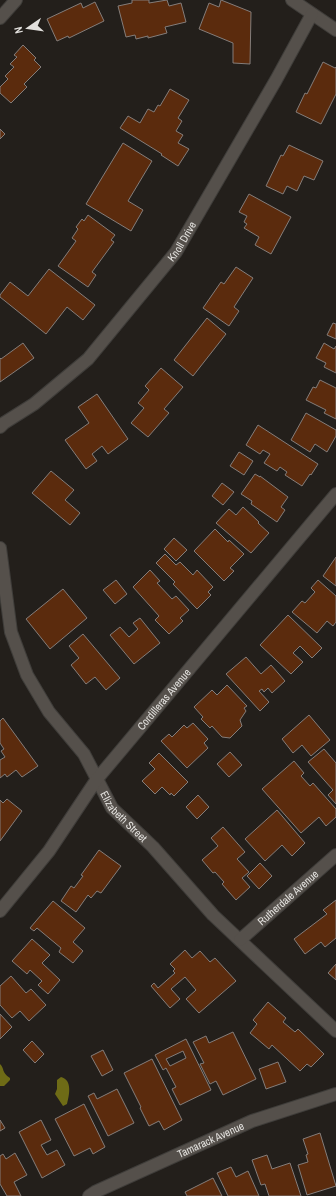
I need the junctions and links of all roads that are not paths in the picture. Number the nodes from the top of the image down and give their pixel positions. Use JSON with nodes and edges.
{"nodes":[{"id":1,"x":16,"y":0,"type":"edge"},
{"id":2,"x":292,"y":0,"type":"edge"},
{"id":3,"x":312,"y":14,"type":"junction"},
{"id":4,"x":0,"y":18,"type":"edge"},
{"id":5,"x":336,"y":30,"type":"edge"},
{"id":6,"x":0,"y":427,"type":"edge"},
{"id":7,"x":336,"y":494,"type":"edge"},
{"id":8,"x":0,"y":548,"type":"edge"},
{"id":9,"x":97,"y":779,"type":"junction"},
{"id":10,"x":336,"y":855,"type":"edge"},
{"id":11,"x":0,"y":911,"type":"edge"},
{"id":12,"x":240,"y":940,"type":"junction"},
{"id":13,"x":336,"y":1031,"type":"edge"},
{"id":14,"x":336,"y":1094,"type":"edge"},
{"id":15,"x":89,"y":1196,"type":"edge"}],
"edges":[{"from":1,"to":4,"type":"street"},
{"from":2,"to":3,"type":"street"},
{"from":3,"to":5,"type":"street"},
{"from":3,"to":6,"type":"street","name":"Knoll Drive"},
{"from":7,"to":9,"type":"street","name":"Cordilleras Avenue"},
{"from":8,"to":9,"type":"street","name":"Elizabeth Street"},
{"from":9,"to":11,"type":"street","name":"Cordilleras Avenue"},
{"from":9,"to":12,"type":"street","name":"Elizabeth Street"},
{"from":10,"to":12,"type":"street","name":"Rutherdale Avenue"},
{"from":12,"to":13,"type":"street","name":"Elizabeth Street"},
{"from":14,"to":15,"type":"street","name":"Tamarack Avenue"}]}
